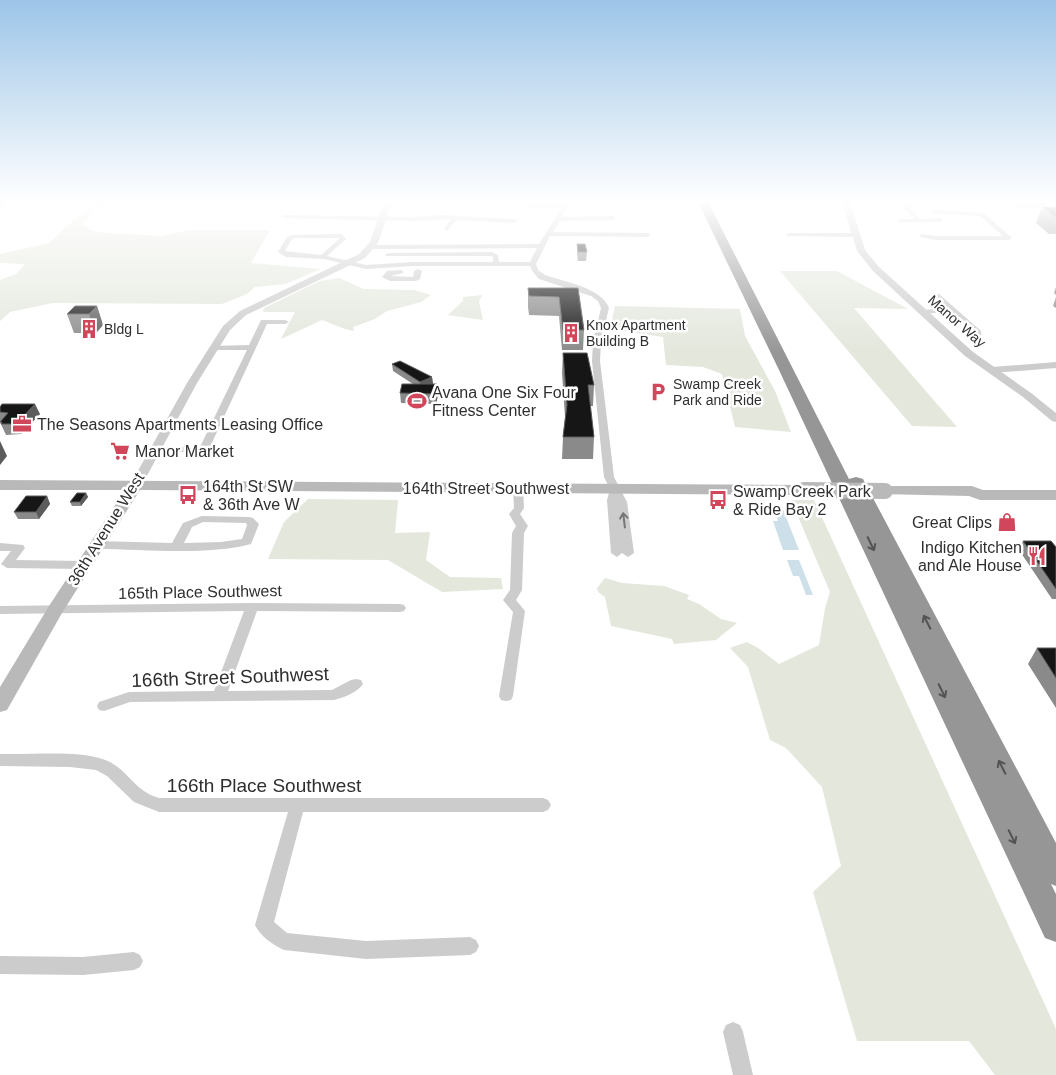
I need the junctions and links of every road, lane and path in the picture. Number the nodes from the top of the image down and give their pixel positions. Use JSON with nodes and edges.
{"nodes":[{"id":1,"x":280,"y":252,"type":"edge"},
{"id":2,"x":326,"y":252,"type":"edge"},
{"id":3,"x":370,"y":252,"type":"edge"},
{"id":4,"x":379,"y":252,"type":"edge"},
{"id":5,"x":538,"y":252,"type":"edge"},
{"id":6,"x":728,"y":252,"type":"edge"},
{"id":7,"x":737,"y":252,"type":"edge"},
{"id":8,"x":861,"y":252,"type":"edge"},
{"id":9,"x":395,"y":255,"type":"junction"},
{"id":10,"x":324,"y":257,"type":"junction"},
{"id":11,"x":349,"y":262,"type":"junction"},
{"id":12,"x":496,"y":264,"type":"junction"},
{"id":13,"x":533,"y":264,"type":"junction"},
{"id":14,"x":398,"y":266,"type":"junction"},
{"id":15,"x":457,"y":271,"type":"dead end"},
{"id":16,"x":418,"y":272,"type":"dead end"},
{"id":17,"x":936,"y":296,"type":"dead end"},
{"id":18,"x":952,"y":310,"type":"junction"},
{"id":19,"x":923,"y":312,"type":"junction"},
{"id":20,"x":285,"y":322,"type":"dead end"},
{"id":21,"x":978,"y":334,"type":"dead end"},
{"id":22,"x":252,"y":347,"type":"junction"},
{"id":23,"x":213,"y":348,"type":"junction"},
{"id":24,"x":1056,"y":365,"type":"edge"},
{"id":25,"x":992,"y":370,"type":"junction"},
{"id":26,"x":1056,"y":419,"type":"edge"},
{"id":27,"x":181,"y":450,"type":"dead end"},
{"id":28,"x":204,"y":450,"type":"junction"},
{"id":29,"x":226,"y":450,"type":"dead end"},
{"id":30,"x":0,"y":485,"type":"edge"},
{"id":31,"x":136,"y":485,"type":"junction"},
{"id":32,"x":1056,"y":486,"type":"edge"},
{"id":33,"x":518,"y":488,"type":"junction"},
{"id":34,"x":615,"y":489,"type":"junction"},
{"id":35,"x":804,"y":490,"type":"joint"},
{"id":36,"x":972,"y":491,"type":"junction"},
{"id":37,"x":1056,"y":495,"type":"edge"},
{"id":38,"x":97,"y":545,"type":"junction"},
{"id":39,"x":177,"y":545,"type":"junction"},
{"id":40,"x":0,"y":547,"type":"edge"},
{"id":41,"x":622,"y":553,"type":"dead end"},
{"id":42,"x":84,"y":565,"type":"junction"},
{"id":43,"x":252,"y":607,"type":"junction"},
{"id":44,"x":400,"y":608,"type":"dead end"},
{"id":45,"x":0,"y":610,"type":"edge"},
{"id":46,"x":54,"y":610,"type":"junction"},
{"id":47,"x":356,"y":684,"type":"dead end"},
{"id":48,"x":219,"y":696,"type":"junction"},
{"id":49,"x":506,"y":696,"type":"dead end"},
{"id":50,"x":0,"y":704,"type":"edge"},
{"id":51,"x":104,"y":706,"type":"dead end"},
{"id":52,"x":0,"y":760,"type":"edge"},
{"id":53,"x":544,"y":804,"type":"dead end"},
{"id":54,"x":297,"y":806,"type":"junction"},
{"id":55,"x":1056,"y":872,"type":"edge"},
{"id":56,"x":1056,"y":927,"type":"edge"},
{"id":57,"x":470,"y":946,"type":"dead end"},
{"id":58,"x":134,"y":961,"type":"dead end"},
{"id":59,"x":0,"y":965,"type":"edge"},
{"id":60,"x":733,"y":1032,"type":"dead end"},
{"id":61,"x":743,"y":1075,"type":"edge"}],
"edges":[{"from":1,"to":10,"type":"street"},
{"from":2,"to":10,"type":"street"},
{"from":3,"to":11,"type":"street","name":"36th Avenue West"},
{"from":4,"to":9,"type":"street"},
{"from":5,"to":13,"type":"street"},
{"from":6,"to":56,"type":"highway","one_way":true},
{"from":55,"to":7,"type":"highway","one_way":true},
{"from":8,"to":19,"type":"street","name":"Manor Way"},
{"from":9,"to":12,"type":"street"},
{"from":9,"to":14,"type":"street"},
{"from":10,"to":11,"type":"street"},
{"from":11,"to":14,"type":"street"},
{"from":11,"to":23,"type":"street","name":"36th Avenue West"},
{"from":12,"to":13,"type":"street"},
{"from":12,"to":14,"type":"street"},
{"from":13,"to":34,"type":"street"},
{"from":15,"to":16,"type":"street"},
{"from":17,"to":18,"type":"street"},
{"from":18,"to":19,"type":"street"},
{"from":18,"to":21,"type":"street"},
{"from":19,"to":25,"type":"street","name":"Manor Way"},
{"from":20,"to":22,"type":"street"},
{"from":22,"to":23,"type":"street"},
{"from":22,"to":28,"type":"street"},
{"from":23,"to":31,"type":"street","name":"36th Avenue West"},
{"from":24,"to":25,"type":"street"},
{"from":25,"to":26,"type":"street","name":"Manor Way"},
{"from":27,"to":28,"type":"street"},
{"from":28,"to":29,"type":"street"},
{"from":30,"to":31,"type":"main road","name":"164th Street Southwest"},
{"from":31,"to":33,"type":"main road","name":"164th Street Southwest"},
{"from":31,"to":38,"type":"main road","name":"36th Avenue West"},
{"from":32,"to":36,"type":"main road","name":"164th Street Southwest"},
{"from":33,"to":34,"type":"main road","name":"164th Street Southwest"},
{"from":33,"to":49,"type":"street"},
{"from":34,"to":35,"type":"main road","name":"164th Street Southwest"},
{"from":34,"to":41,"type":"street"},
{"from":35,"to":36,"type":"main road","name":"164th Street Southwest","bridge":true},
{"from":36,"to":37,"type":"main road","name":"164th Street Southwest"},
{"from":38,"to":39,"type":"street"},
{"from":38,"to":42,"type":"main road","name":"36th Avenue West"},
{"from":39,"to":39,"type":"street"},
{"from":40,"to":42,"type":"street"},
{"from":42,"to":46,"type":"main road","name":"36th Avenue West"},
{"from":43,"to":44,"type":"street","name":"165th Place Southwest"},
{"from":43,"to":46,"type":"street","name":"165th Place Southwest"},
{"from":43,"to":48,"type":"street"},
{"from":45,"to":46,"type":"street","name":"165th Place Southwest"},
{"from":46,"to":50,"type":"main road","name":"36th Avenue West"},
{"from":47,"to":48,"type":"street","name":"166th Street Southwest"},
{"from":48,"to":51,"type":"street","name":"166th Street Southwest"},
{"from":52,"to":54,"type":"street","name":"166th Place Southwest"},
{"from":53,"to":54,"type":"street","name":"166th Place Southwest"},
{"from":54,"to":57,"type":"street"},
{"from":58,"to":59,"type":"street"},
{"from":60,"to":61,"type":"street"}]}
